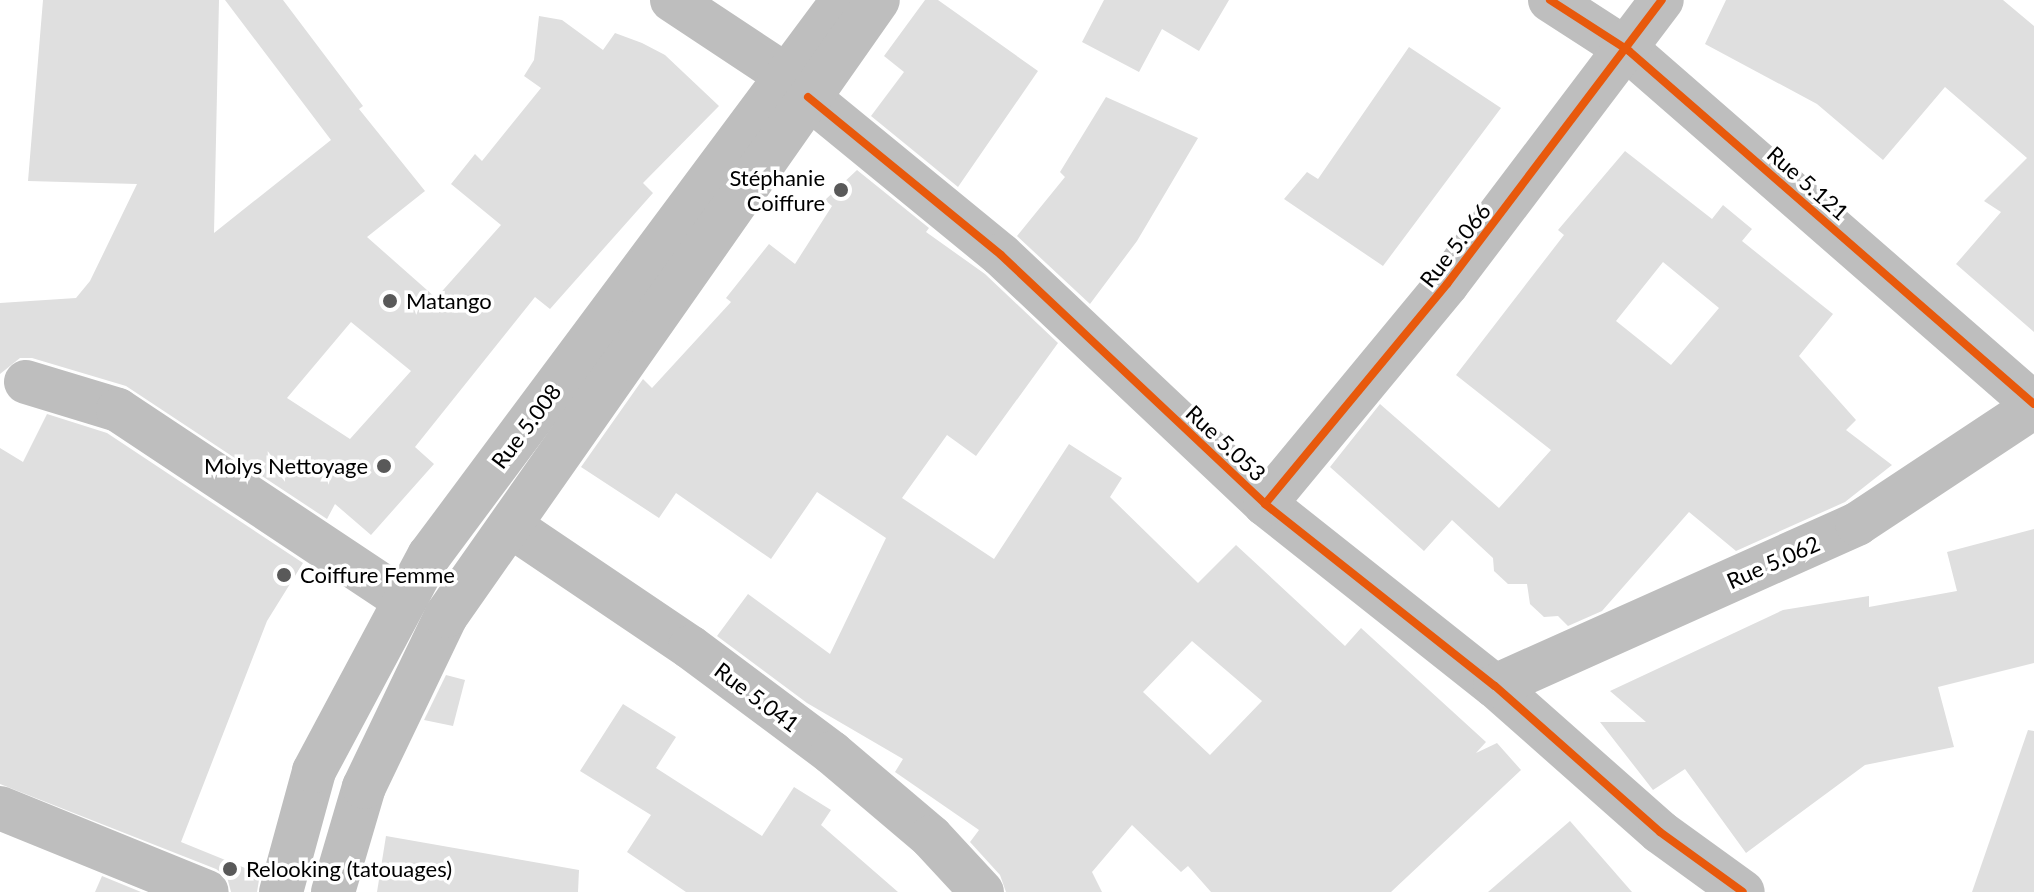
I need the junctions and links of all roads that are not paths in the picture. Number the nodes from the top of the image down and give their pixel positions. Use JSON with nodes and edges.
{"nodes":[{"id":1,"x":672,"y":0,"type":"edge"},
{"id":2,"x":843,"y":0,"type":"edge"},
{"id":3,"x":878,"y":0,"type":"edge"},
{"id":4,"x":1550,"y":0,"type":"edge"},
{"id":5,"x":1662,"y":0,"type":"edge"},
{"id":6,"x":1629,"y":51,"type":"junction"},
{"id":7,"x":798,"y":86,"type":"junction"},
{"id":8,"x":26,"y":382,"type":"dead end"},
{"id":9,"x":2034,"y":405,"type":"edge"},
{"id":10,"x":1265,"y":504,"type":"junction"},
{"id":11,"x":512,"y":527,"type":"junction"},
{"id":12,"x":402,"y":599,"type":"junction"},
{"id":13,"x":1495,"y":686,"type":"junction"},
{"id":14,"x":0,"y":808,"type":"edge"},
{"id":15,"x":207,"y":892,"type":"edge"},
{"id":16,"x":281,"y":892,"type":"edge"},
{"id":17,"x":333,"y":892,"type":"edge"},
{"id":18,"x":982,"y":892,"type":"edge"},
{"id":19,"x":1743,"y":892,"type":"edge"}],
"edges":[{"from":1,"to":7,"type":"street","name":"Rue 5.053"},
{"from":2,"to":7,"type":"street","name":"Rue 5.008"},
{"from":3,"to":7,"type":"street","name":"Rue 5.008"},
{"from":4,"to":6,"type":"street","name":"Rue 5.121"},
{"from":5,"to":6,"type":"street","name":"Rue 5.066"},
{"from":6,"to":9,"type":"street","name":"Rue 5.121"},
{"from":6,"to":10,"type":"street","name":"Rue 5.066"},
{"from":7,"to":10,"type":"street","name":"Rue 5.053"},
{"from":7,"to":11,"type":"street","name":"Rue 5.008"},
{"from":7,"to":12,"type":"street","name":"Rue 5.008"},
{"from":8,"to":12,"type":"street"},
{"from":9,"to":13,"type":"street","name":"Rue 5.062"},
{"from":10,"to":13,"type":"street","name":"Rue 5.053"},
{"from":11,"to":17,"type":"street","name":"Rue 5.008"},
{"from":11,"to":18,"type":"street","name":"Rue 5.041"},
{"from":12,"to":16,"type":"street","name":"Rue 5.008"},
{"from":13,"to":19,"type":"street","name":"Rue 5.053"},
{"from":14,"to":15,"type":"street"}]}
